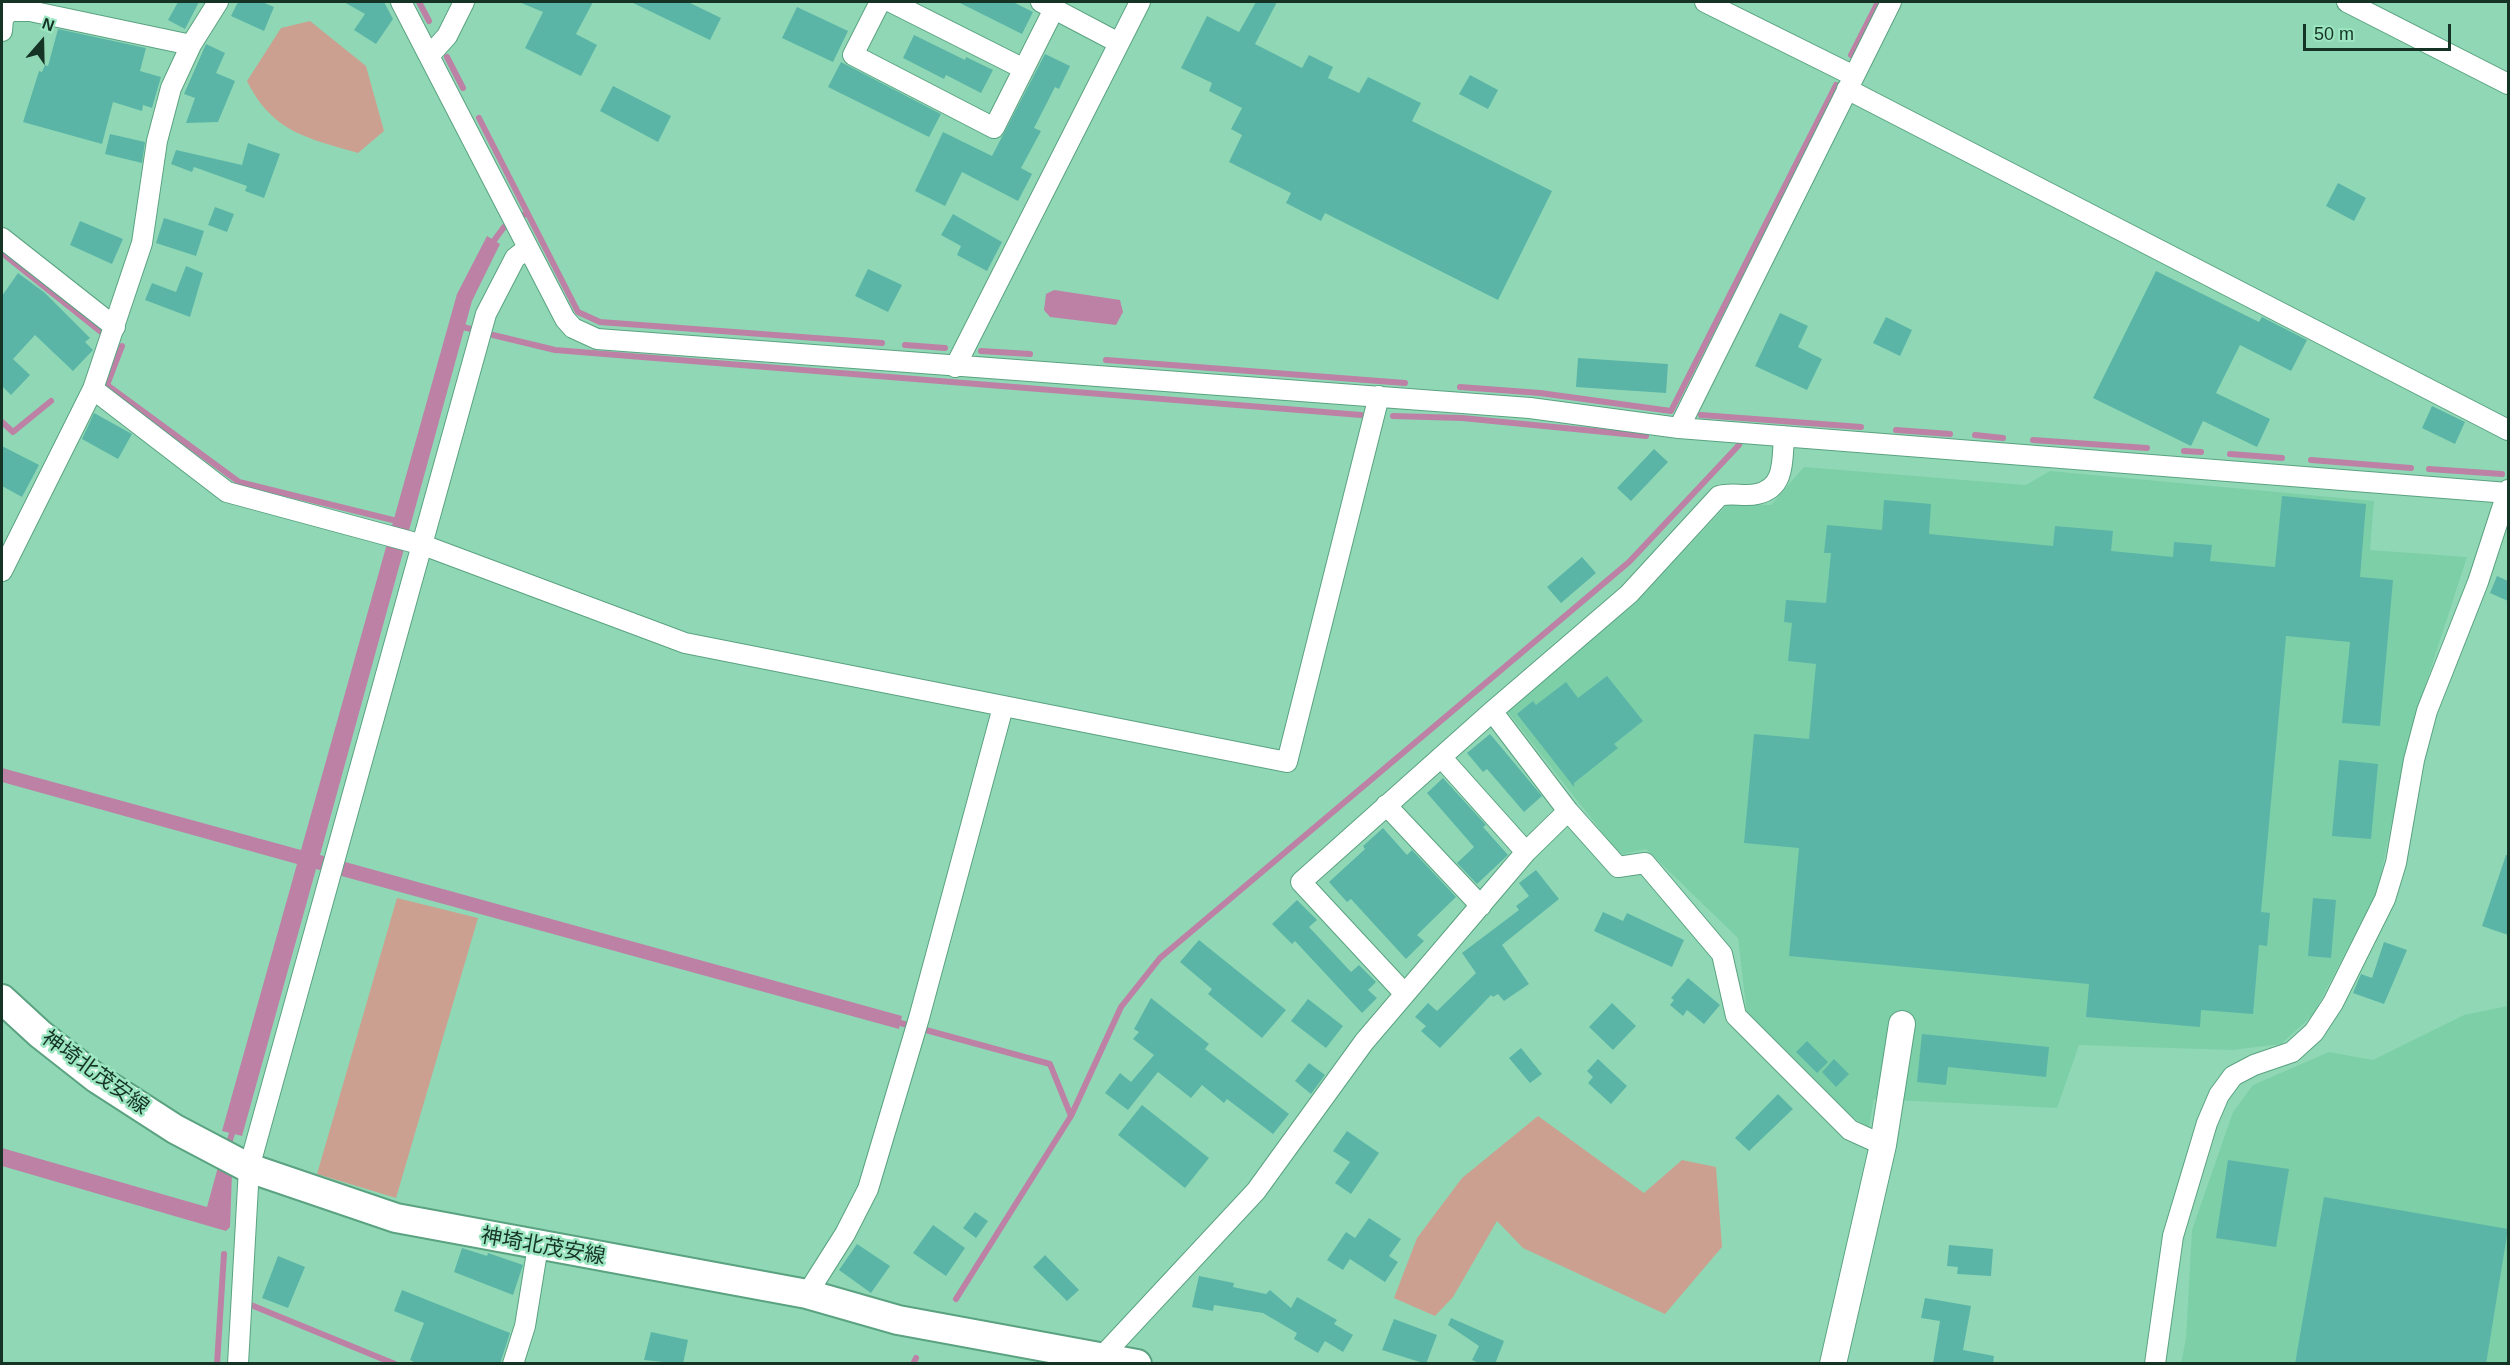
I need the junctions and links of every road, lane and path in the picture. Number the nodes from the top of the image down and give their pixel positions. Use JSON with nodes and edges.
{"nodes":[{"id":1,"x":218,"y":2,"type":"edge"},
{"id":2,"x":401,"y":2,"type":"edge"},
{"id":3,"x":464,"y":2,"type":"edge"},
{"id":4,"x":880,"y":2,"type":"edge"},
{"id":5,"x":891,"y":2,"type":"edge"},
{"id":6,"x":1140,"y":2,"type":"edge"},
{"id":7,"x":1705,"y":2,"type":"edge"},
{"id":8,"x":1891,"y":2,"type":"edge"},
{"id":9,"x":2347,"y":2,"type":"edge"},
{"id":10,"x":1047,"y":5,"type":"edge"},
{"id":11,"x":5,"y":10,"type":"edge"},
{"id":12,"x":2,"y":31,"type":"edge"},
{"id":13,"x":1119,"y":43,"type":"junction"},
{"id":14,"x":191,"y":45,"type":"junction"},
{"id":15,"x":429,"y":56,"type":"junction"},
{"id":16,"x":1024,"y":69,"type":"junction"},
{"id":17,"x":1850,"y":82,"type":"junction"},
{"id":18,"x":2508,"y":84,"type":"edge"},
{"id":19,"x":2,"y":238,"type":"edge"},
{"id":20,"x":528,"y":248,"type":"junction"},
{"id":21,"x":115,"y":327,"type":"junction"},
{"id":22,"x":955,"y":367,"type":"junction"},
{"id":23,"x":93,"y":389,"type":"junction"},
{"id":24,"x":1379,"y":396,"type":"junction"},
{"id":25,"x":1679,"y":428,"type":"junction"},
{"id":26,"x":2508,"y":430,"type":"edge"},
{"id":27,"x":1784,"y":436,"type":"junction"},
{"id":28,"x":2508,"y":492,"type":"edge"},
{"id":29,"x":416,"y":543,"type":"junction"},
{"id":30,"x":2,"y":571,"type":"edge"},
{"id":31,"x":1003,"y":707,"type":"junction"},
{"id":32,"x":1494,"y":709,"type":"junction"},
{"id":33,"x":1441,"y":757,"type":"junction"},
{"id":34,"x":1386,"y":805,"type":"junction"},
{"id":35,"x":1568,"y":811,"type":"junction"},
{"id":36,"x":1526,"y":852,"type":"junction"},
{"id":37,"x":1481,"y":906,"type":"junction"},
{"id":38,"x":1405,"y":994,"type":"junction"},
{"id":39,"x":2,"y":999,"type":"edge"},
{"id":40,"x":1902,"y":1024,"type":"dead end"},
{"id":41,"x":1883,"y":1145,"type":"junction"},
{"id":42,"x":249,"y":1168,"type":"junction"},
{"id":43,"x":538,"y":1246,"type":"junction"},
{"id":44,"x":807,"y":1294,"type":"junction"},
{"id":45,"x":1097,"y":1361,"type":"edge"},
{"id":46,"x":238,"y":1364,"type":"edge"},
{"id":47,"x":513,"y":1364,"type":"edge"},
{"id":48,"x":1137,"y":1364,"type":"edge"},
{"id":49,"x":1833,"y":1364,"type":"edge"},
{"id":50,"x":2155,"y":1364,"type":"edge"}],
"edges":[{"from":1,"to":14,"type":"street"},
{"from":2,"to":15,"type":"street"},
{"from":3,"to":15,"type":"street"},
{"from":4,"to":16,"type":"street"},
{"from":5,"to":16,"type":"street"},
{"from":6,"to":13,"type":"street"},
{"from":7,"to":17,"type":"street"},
{"from":8,"to":17,"type":"street"},
{"from":9,"to":18,"type":"street"},
{"from":10,"to":13,"type":"street"},
{"from":10,"to":16,"type":"street"},
{"from":11,"to":12,"type":"street"},
{"from":11,"to":14,"type":"street"},
{"from":13,"to":22,"type":"street"},
{"from":14,"to":21,"type":"street"},
{"from":15,"to":20,"type":"street"},
{"from":17,"to":25,"type":"street"},
{"from":17,"to":26,"type":"street"},
{"from":19,"to":21,"type":"street"},
{"from":20,"to":22,"type":"street"},
{"from":20,"to":29,"type":"street"},
{"from":21,"to":23,"type":"street"},
{"from":22,"to":24,"type":"street"},
{"from":23,"to":29,"type":"street"},
{"from":23,"to":30,"type":"street"},
{"from":24,"to":25,"type":"street"},
{"from":24,"to":31,"type":"street"},
{"from":25,"to":27,"type":"street"},
{"from":27,"to":28,"type":"street"},
{"from":27,"to":32,"type":"street"},
{"from":28,"to":50,"type":"street"},
{"from":29,"to":31,"type":"street"},
{"from":29,"to":42,"type":"street"},
{"from":31,"to":44,"type":"street"},
{"from":32,"to":33,"type":"street"},
{"from":32,"to":35,"type":"street"},
{"from":33,"to":34,"type":"street"},
{"from":33,"to":36,"type":"street"},
{"from":34,"to":37,"type":"street"},
{"from":34,"to":38,"type":"street"},
{"from":35,"to":36,"type":"street"},
{"from":35,"to":41,"type":"street"},
{"from":36,"to":37,"type":"street"},
{"from":37,"to":38,"type":"street"},
{"from":38,"to":45,"type":"street"},
{"from":39,"to":42,"type":"main road","name":"神埼北茂安線"},
{"from":40,"to":41,"type":"street"},
{"from":41,"to":49,"type":"street"},
{"from":42,"to":43,"type":"main road","name":"神埼北茂安線"},
{"from":42,"to":46,"type":"street"},
{"from":43,"to":44,"type":"main road","name":"神埼北茂安線"},
{"from":43,"to":47,"type":"street"},
{"from":44,"to":45,"type":"main road","name":"神埼北茂安線"},
{"from":45,"to":48,"type":"main road","name":"神埼北茂安線"}]}
